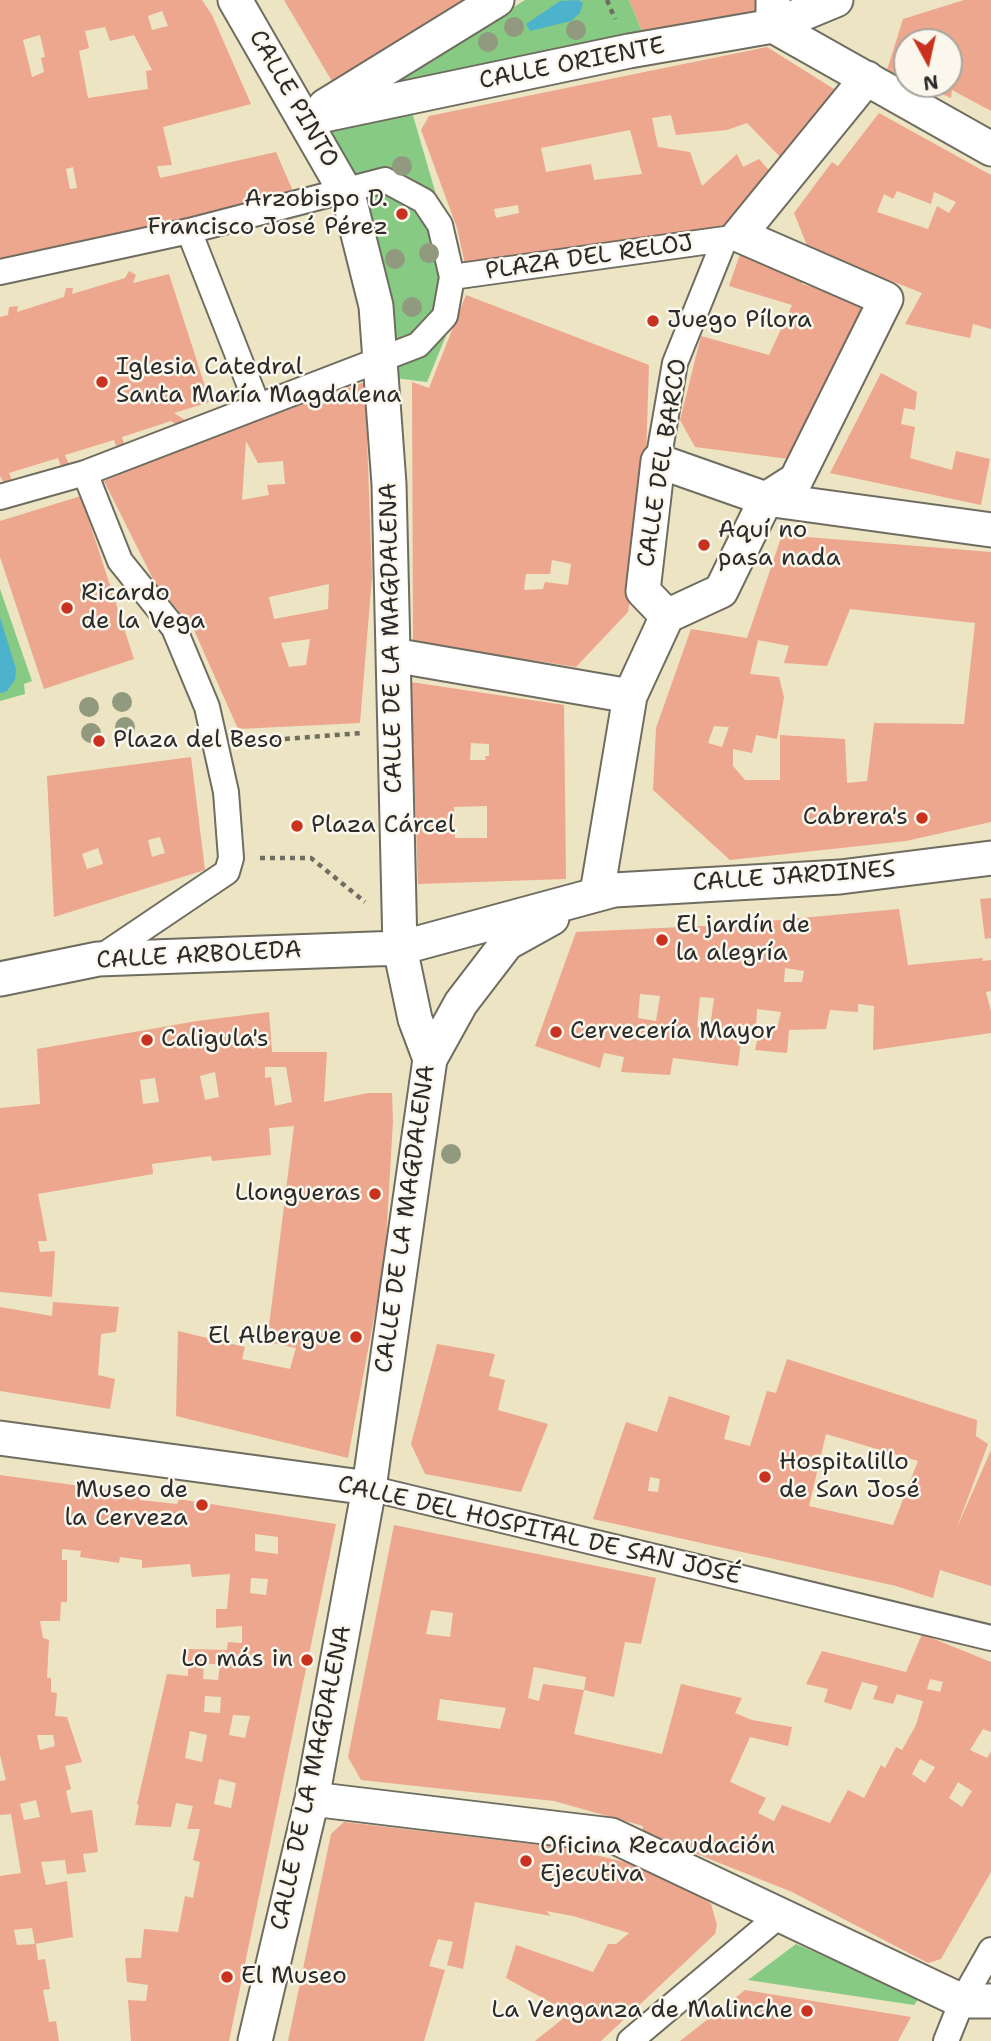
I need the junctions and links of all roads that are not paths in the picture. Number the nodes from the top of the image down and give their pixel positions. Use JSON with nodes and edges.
{"nodes":[{"id":1,"x":235,"y":0,"type":"edge"},
{"id":2,"x":498,"y":0,"type":"edge"},
{"id":3,"x":836,"y":0,"type":"edge"},
{"id":4,"x":773,"y":13,"type":"edge"},
{"id":5,"x":867,"y":78,"type":"junction"},
{"id":6,"x":305,"y":119,"type":"junction"},
{"id":7,"x":991,"y":149,"type":"edge"},
{"id":8,"x":347,"y":194,"type":"junction"},
{"id":9,"x":189,"y":231,"type":"junction"},
{"id":10,"x":732,"y":237,"type":"junction"},
{"id":11,"x":0,"y":272,"type":"edge"},
{"id":12,"x":452,"y":277,"type":"junction"},
{"id":13,"x":380,"y":353,"type":"junction"},
{"id":14,"x":257,"y":404,"type":"junction"},
{"id":15,"x":658,"y":461,"type":"junction"},
{"id":16,"x":85,"y":472,"type":"junction"},
{"id":17,"x":0,"y":497,"type":"edge"},
{"id":18,"x":765,"y":499,"type":"junction"},
{"id":19,"x":991,"y":530,"type":"edge"},
{"id":20,"x":667,"y":616,"type":"junction"},
{"id":21,"x":393,"y":655,"type":"junction"},
{"id":22,"x":630,"y":696,"type":"junction"},
{"id":23,"x":991,"y":858,"type":"edge"},
{"id":24,"x":597,"y":893,"type":"junction"},
{"id":25,"x":400,"y":948,"type":"junction"},
{"id":26,"x":98,"y":958,"type":"junction"},
{"id":27,"x":0,"y":979,"type":"edge"},
{"id":28,"x":430,"y":1059,"type":"junction"},
{"id":29,"x":0,"y":1438,"type":"edge"},
{"id":30,"x":369,"y":1488,"type":"junction"},
{"id":31,"x":991,"y":1638,"type":"edge"},
{"id":32,"x":312,"y":1799,"type":"junction"},
{"id":33,"x":781,"y":1914,"type":"junction"},
{"id":34,"x":991,"y":1950,"type":"edge"},
{"id":35,"x":976,"y":2001,"type":"edge"},
{"id":36,"x":256,"y":2041,"type":"edge"},
{"id":37,"x":630,"y":2041,"type":"edge"},
{"id":38,"x":946,"y":2041,"type":"edge"}],
"edges":[{"from":1,"to":6,"type":"street","name":"CALLE PINTO"},
{"from":2,"to":6,"type":"street"},
{"from":3,"to":4,"type":"street","name":"CALLE ORIENTE"},
{"from":4,"to":5,"type":"street"},
{"from":4,"to":6,"type":"street","name":"CALLE ORIENTE"},
{"from":5,"to":7,"type":"street"},
{"from":5,"to":10,"type":"street","name":"CALLE DEL BARCO"},
{"from":6,"to":8,"type":"street","name":"CALLE PINTO"},
{"from":8,"to":9,"type":"street"},
{"from":8,"to":12,"type":"street"},
{"from":8,"to":13,"type":"street","name":"CALLE PINTO"},
{"from":9,"to":11,"type":"street"},
{"from":9,"to":14,"type":"street"},
{"from":10,"to":12,"type":"street","name":"PLAZA DEL RELOJ"},
{"from":10,"to":15,"type":"street","name":"CALLE DEL BARCO"},
{"from":10,"to":18,"type":"street"},
{"from":12,"to":13,"type":"street"},
{"from":13,"to":14,"type":"street"},
{"from":13,"to":21,"type":"street","name":"CALLE DE LA MAGDALENA"},
{"from":14,"to":16,"type":"street"},
{"from":15,"to":18,"type":"street"},
{"from":15,"to":20,"type":"street","name":"CALLE DEL BARCO"},
{"from":16,"to":17,"type":"street"},
{"from":16,"to":26,"type":"street"},
{"from":18,"to":19,"type":"street"},
{"from":18,"to":20,"type":"street"},
{"from":20,"to":22,"type":"street"},
{"from":21,"to":22,"type":"street"},
{"from":21,"to":25,"type":"street","name":"CALLE DE LA MAGDALENA"},
{"from":22,"to":24,"type":"street"},
{"from":23,"to":24,"type":"street","name":"CALLE JARDINES"},
{"from":24,"to":25,"type":"street","name":"CALLE JARDINES"},
{"from":24,"to":28,"type":"street","name":"CALLE JARDINES"},
{"from":25,"to":26,"type":"street","name":"CALLE ARBOLEDA"},
{"from":25,"to":28,"type":"street","name":"CALLE DE LA MAGDALENA"},
{"from":26,"to":27,"type":"street","name":"CALLE ARBOLEDA"},
{"from":28,"to":30,"type":"street","name":"CALLE DE LA MAGDALENA"},
{"from":29,"to":30,"type":"street","name":"CALLE DEL HOSPITAL DE SAN JOSÉ"},
{"from":30,"to":31,"type":"street","name":"CALLE DEL HOSPITAL DE SAN JOSÉ"},
{"from":30,"to":32,"type":"street","name":"CALLE DE LA MAGDALENA"},
{"from":32,"to":33,"type":"street"},
{"from":32,"to":36,"type":"street","name":"CALLE DE LA MAGDALENA"},
{"from":33,"to":35,"type":"street"},
{"from":33,"to":37,"type":"street"},
{"from":34,"to":35,"type":"street"},
{"from":35,"to":38,"type":"street"}]}
